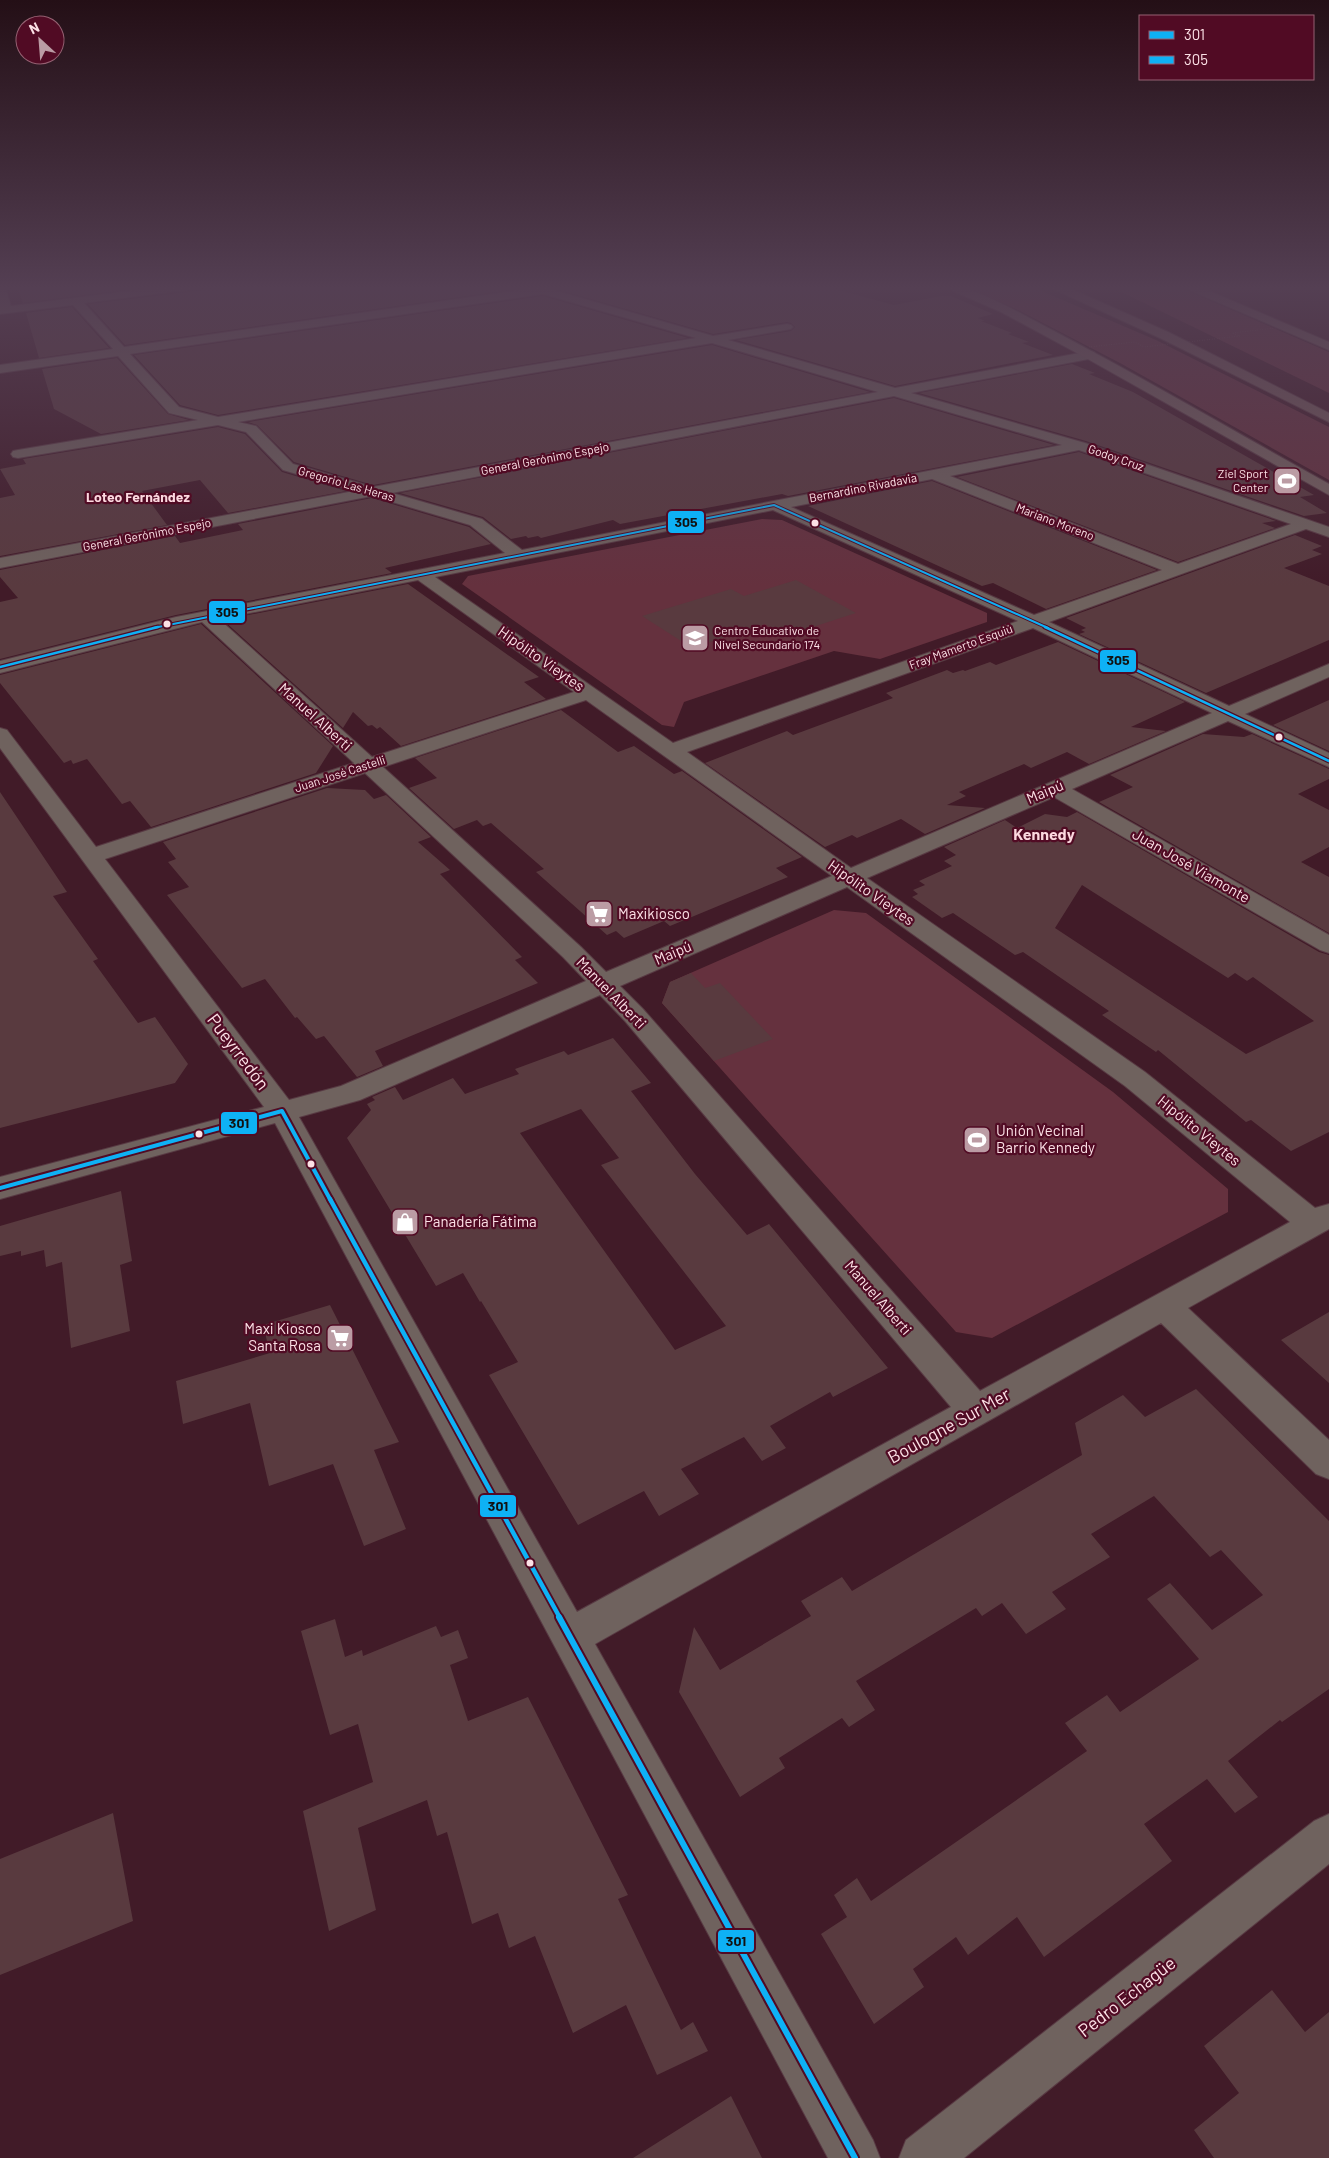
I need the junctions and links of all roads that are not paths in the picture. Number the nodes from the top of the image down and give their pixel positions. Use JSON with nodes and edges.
{"nodes":[{"id":1,"x":152,"y":386,"type":"edge"},
{"id":2,"x":431,"y":386,"type":"edge"},
{"id":3,"x":874,"y":386,"type":"edge"},
{"id":4,"x":926,"y":386,"type":"edge"},
{"id":5,"x":1149,"y":386,"type":"edge"},
{"id":6,"x":1265,"y":386,"type":"edge"},
{"id":7,"x":896,"y":392,"type":"junction"},
{"id":8,"x":1329,"y":418,"type":"edge"},
{"id":9,"x":218,"y":421,"type":"junction"},
{"id":10,"x":1080,"y":446,"type":"junction"},
{"id":11,"x":18,"y":454,"type":"dead end"},
{"id":12,"x":932,"y":474,"type":"junction"},
{"id":13,"x":1329,"y":490,"type":"edge"},
{"id":14,"x":374,"y":492,"type":"junction"},
{"id":15,"x":774,"y":505,"type":"junction"},
{"id":16,"x":1306,"y":524,"type":"junction"},
{"id":17,"x":1329,"y":532,"type":"edge"},
{"id":18,"x":518,"y":555,"type":"junction"},
{"id":19,"x":0,"y":563,"type":"edge"},
{"id":20,"x":1178,"y":570,"type":"junction"},
{"id":21,"x":420,"y":574,"type":"junction"},
{"id":22,"x":205,"y":616,"type":"junction"},
{"id":23,"x":1034,"y":621,"type":"junction"},
{"id":24,"x":0,"y":668,"type":"edge"},
{"id":25,"x":1329,"y":670,"type":"edge"},
{"id":26,"x":589,"y":693,"type":"junction"},
{"id":27,"x":1228,"y":713,"type":"junction"},
{"id":28,"x":0,"y":734,"type":"edge"},
{"id":29,"x":671,"y":751,"type":"junction"},
{"id":30,"x":1329,"y":761,"type":"edge"},
{"id":31,"x":368,"y":765,"type":"junction"},
{"id":32,"x":1054,"y":788,"type":"junction"},
{"id":33,"x":91,"y":856,"type":"junction"},
{"id":34,"x":849,"y":877,"type":"junction"},
{"id":35,"x":1329,"y":944,"type":"edge"},
{"id":36,"x":603,"y":983,"type":"junction"},
{"id":37,"x":282,"y":1111,"type":"junction"},
{"id":38,"x":0,"y":1188,"type":"edge"},
{"id":39,"x":1321,"y":1219,"type":"edge"},
{"id":40,"x":1164,"y":1306,"type":"junction"},
{"id":41,"x":976,"y":1411,"type":"junction"},
{"id":42,"x":1329,"y":1463,"type":"edge"},
{"id":43,"x":569,"y":1637,"type":"junction"},
{"id":44,"x":1329,"y":1836,"type":"edge"},
{"id":45,"x":855,"y":2158,"type":"edge"},
{"id":46,"x":924,"y":2158,"type":"edge"}],
"edges":[{"from":1,"to":9,"type":"street","name":"Gregorio Las Heras"},
{"from":2,"to":9,"type":"street"},
{"from":3,"to":7,"type":"street","name":"Godoy Cruz"},
{"from":4,"to":7,"type":"street","name":"General Gerónimo Espejo"},
{"from":5,"to":13,"type":"street"},
{"from":6,"to":8,"type":"highway"},
{"from":7,"to":10,"type":"street","name":"Godoy Cruz"},
{"from":7,"to":14,"type":"street","name":"General Gerónimo Espejo"},
{"from":9,"to":11,"type":"street"},
{"from":9,"to":14,"type":"street","name":"Gregorio Las Heras"},
{"from":10,"to":12,"type":"street","name":"Bernardino Rivadavia"},
{"from":10,"to":16,"type":"street","name":"Godoy Cruz"},
{"from":12,"to":15,"type":"street","name":"Bernardino Rivadavia"},
{"from":12,"to":20,"type":"street","name":"Mariano Moreno"},
{"from":14,"to":18,"type":"street","name":"Gregorio Las Heras"},
{"from":14,"to":19,"type":"street","name":"General Gerónimo Espejo"},
{"from":15,"to":18,"type":"street","name":"Bernardino Rivadavia"},
{"from":15,"to":23,"type":"street"},
{"from":16,"to":17,"type":"street","name":"Godoy Cruz"},
{"from":16,"to":20,"type":"street","name":"Fray Mamerto Esquiú"},
{"from":18,"to":21,"type":"street","name":"Bernardino Rivadavia"},
{"from":20,"to":23,"type":"street","name":"Fray Mamerto Esquiú"},
{"from":21,"to":22,"type":"street","name":"Bernardino Rivadavia"},
{"from":21,"to":26,"type":"street","name":"Hipólito Vieytes"},
{"from":22,"to":24,"type":"street","name":"Bernardino Rivadavia"},
{"from":22,"to":31,"type":"street","name":"Manuel Alberti"},
{"from":23,"to":27,"type":"street"},
{"from":23,"to":29,"type":"street","name":"Fray Mamerto Esquiú"},
{"from":25,"to":27,"type":"street","name":"Maipú"},
{"from":26,"to":29,"type":"street","name":"Hipólito Vieytes"},
{"from":26,"to":31,"type":"street","name":"Juan José Castelli"},
{"from":27,"to":30,"type":"street"},
{"from":27,"to":32,"type":"street","name":"Maipú"},
{"from":28,"to":33,"type":"street","name":"Pueyrredón"},
{"from":29,"to":34,"type":"street","name":"Hipólito Vieytes"},
{"from":31,"to":33,"type":"street","name":"Juan José Castelli"},
{"from":31,"to":36,"type":"street","name":"Manuel Alberti"},
{"from":32,"to":34,"type":"street","name":"Maipú"},
{"from":32,"to":35,"type":"street","name":"Juan José Viamonte"},
{"from":33,"to":37,"type":"street","name":"Pueyrredón"},
{"from":34,"to":36,"type":"street","name":"Maipú"},
{"from":34,"to":39,"type":"street","name":"Hipólito Vieytes"},
{"from":36,"to":37,"type":"street","name":"Maipú"},
{"from":36,"to":41,"type":"street","name":"Manuel Alberti"},
{"from":37,"to":38,"type":"street","name":"Maipú"},
{"from":37,"to":43,"type":"street","name":"Pueyrredón"},
{"from":39,"to":40,"type":"street","name":"Boulogne Sur Mer"},
{"from":40,"to":41,"type":"street","name":"Boulogne Sur Mer"},
{"from":40,"to":42,"type":"street"},
{"from":41,"to":43,"type":"street","name":"Boulogne Sur Mer"},
{"from":43,"to":45,"type":"street","name":"Pueyrredón"},
{"from":44,"to":46,"type":"street","name":"Pedro Echagüe"}]}
